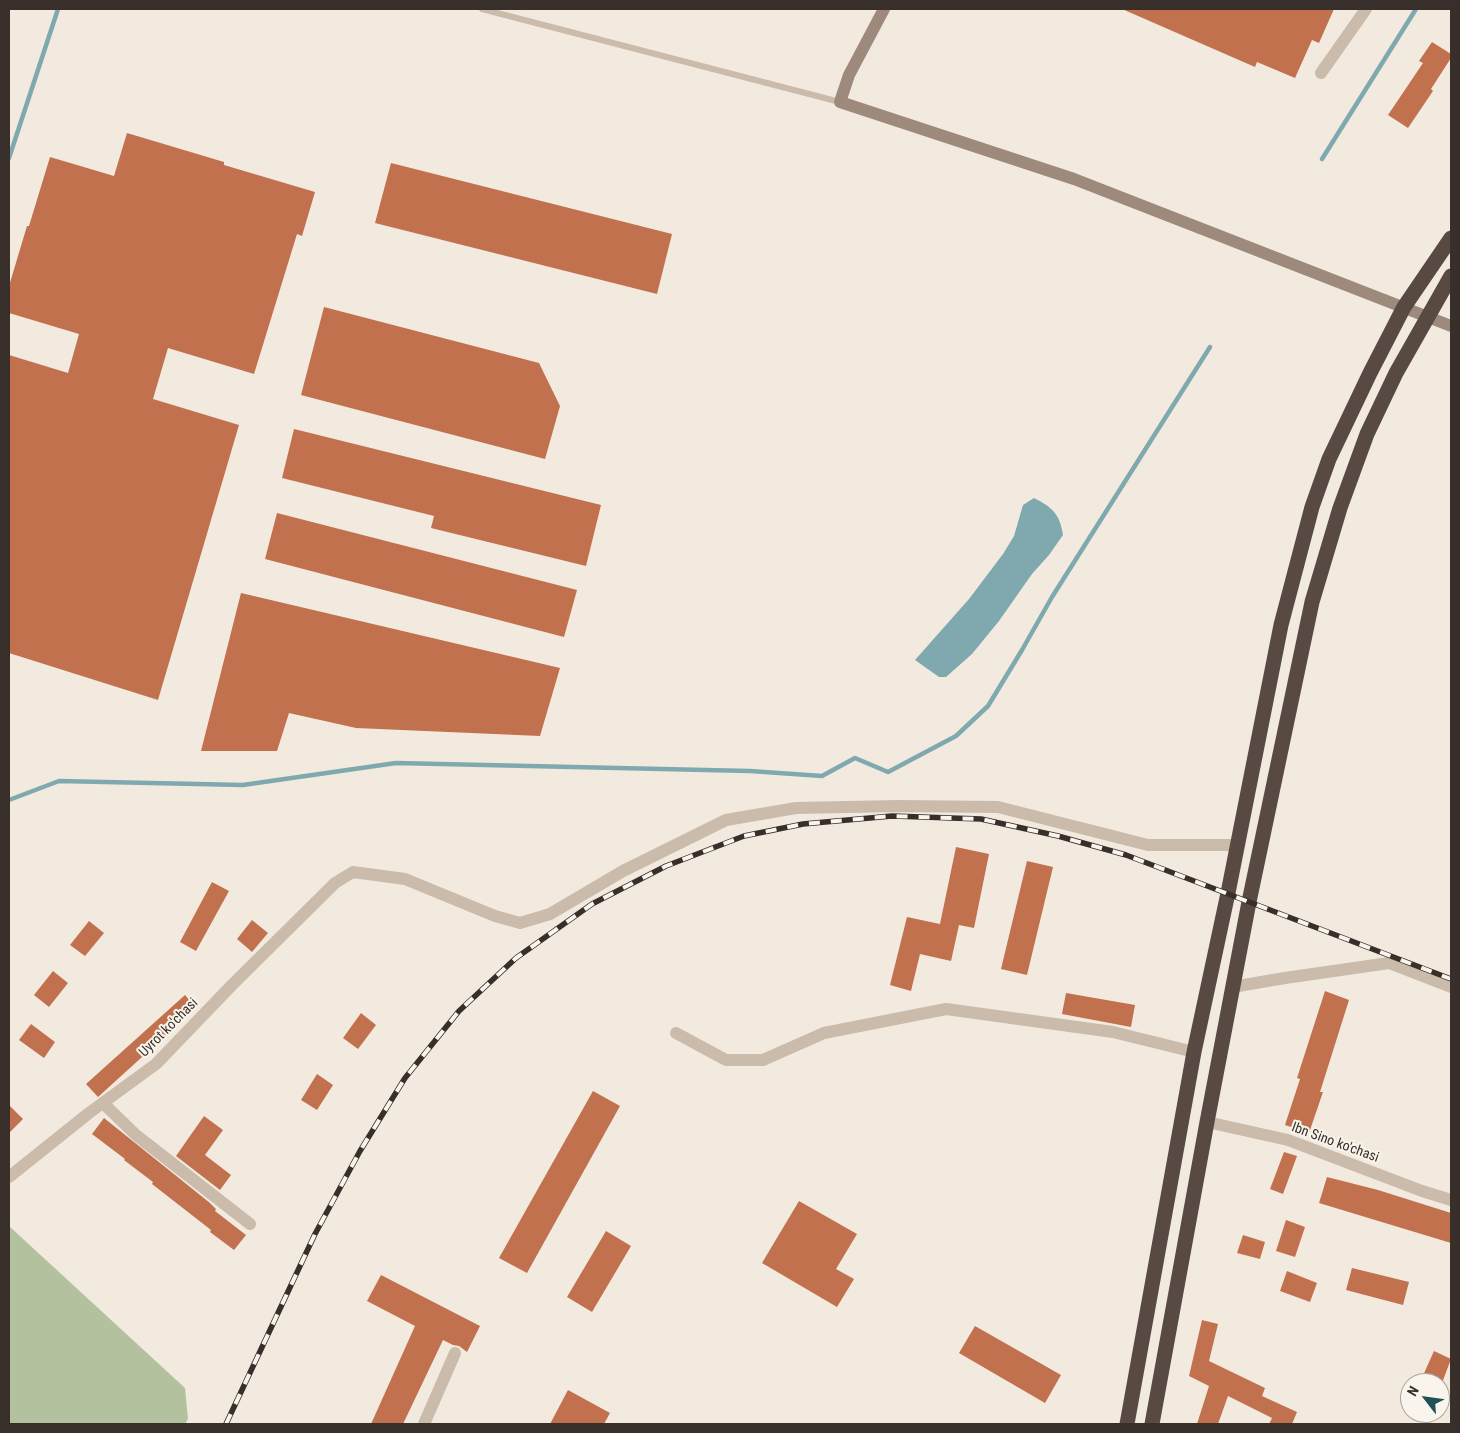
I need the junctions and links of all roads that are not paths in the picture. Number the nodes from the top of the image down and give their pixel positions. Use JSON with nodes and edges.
{"nodes":[{"id":1,"x":482,"y":9,"type":"edge"},
{"id":2,"x":884,"y":9,"type":"edge"},
{"id":3,"x":1366,"y":9,"type":"edge"},
{"id":4,"x":1321,"y":74,"type":"dead end"},
{"id":5,"x":840,"y":102,"type":"junction"},
{"id":6,"x":1451,"y":238,"type":"edge"},
{"id":7,"x":1451,"y":276,"type":"edge"},
{"id":8,"x":1404,"y":307,"type":"junction"},
{"id":9,"x":1427,"y":317,"type":"junction"},
{"id":10,"x":1451,"y":326,"type":"edge"},
{"id":11,"x":1238,"y":845,"type":"junction"},
{"id":12,"x":1232,"y":987,"type":"junction"},
{"id":13,"x":1451,"y":987,"type":"edge"},
{"id":14,"x":676,"y":1032,"type":"dead end"},
{"id":15,"x":1194,"y":1052,"type":"junction"},
{"id":16,"x":103,"y":1103,"type":"junction"},
{"id":17,"x":1207,"y":1122,"type":"junction"},
{"id":18,"x":9,"y":1177,"type":"edge"},
{"id":19,"x":1451,"y":1200,"type":"edge"},
{"id":20,"x":250,"y":1224,"type":"dead end"},
{"id":21,"x":1159,"y":1247,"type":"junction"},
{"id":22,"x":1184,"y":1249,"type":"junction"},
{"id":23,"x":455,"y":1353,"type":"dead end"},
{"id":24,"x":424,"y":1424,"type":"edge"},
{"id":25,"x":1127,"y":1424,"type":"edge"},
{"id":26,"x":1152,"y":1424,"type":"edge"}],
"edges":[{"from":1,"to":5,"type":"lane"},
{"from":2,"to":5,"type":"street"},
{"from":3,"to":4,"type":"street"},
{"from":5,"to":8,"type":"street"},
{"from":6,"to":8,"type":"highway"},
{"from":7,"to":9,"type":"highway"},
{"from":8,"to":9,"type":"street"},
{"from":8,"to":11,"type":"highway"},
{"from":9,"to":10,"type":"street"},
{"from":9,"to":12,"type":"highway"},
{"from":11,"to":15,"type":"highway"},
{"from":11,"to":16,"type":"street","name":"Uyrot ko'chasi"},
{"from":12,"to":13,"type":"street"},
{"from":12,"to":17,"type":"highway"},
{"from":14,"to":15,"type":"street"},
{"from":15,"to":21,"type":"highway"},
{"from":16,"to":18,"type":"street","name":"Uyrot ko'chasi"},
{"from":16,"to":20,"type":"street"},
{"from":17,"to":19,"type":"street","name":"Ibn Sino ko'chasi"},
{"from":17,"to":22,"type":"highway"},
{"from":21,"to":22,"type":"highway"},
{"from":21,"to":25,"type":"highway"},
{"from":22,"to":26,"type":"highway"},
{"from":23,"to":24,"type":"street"}]}
